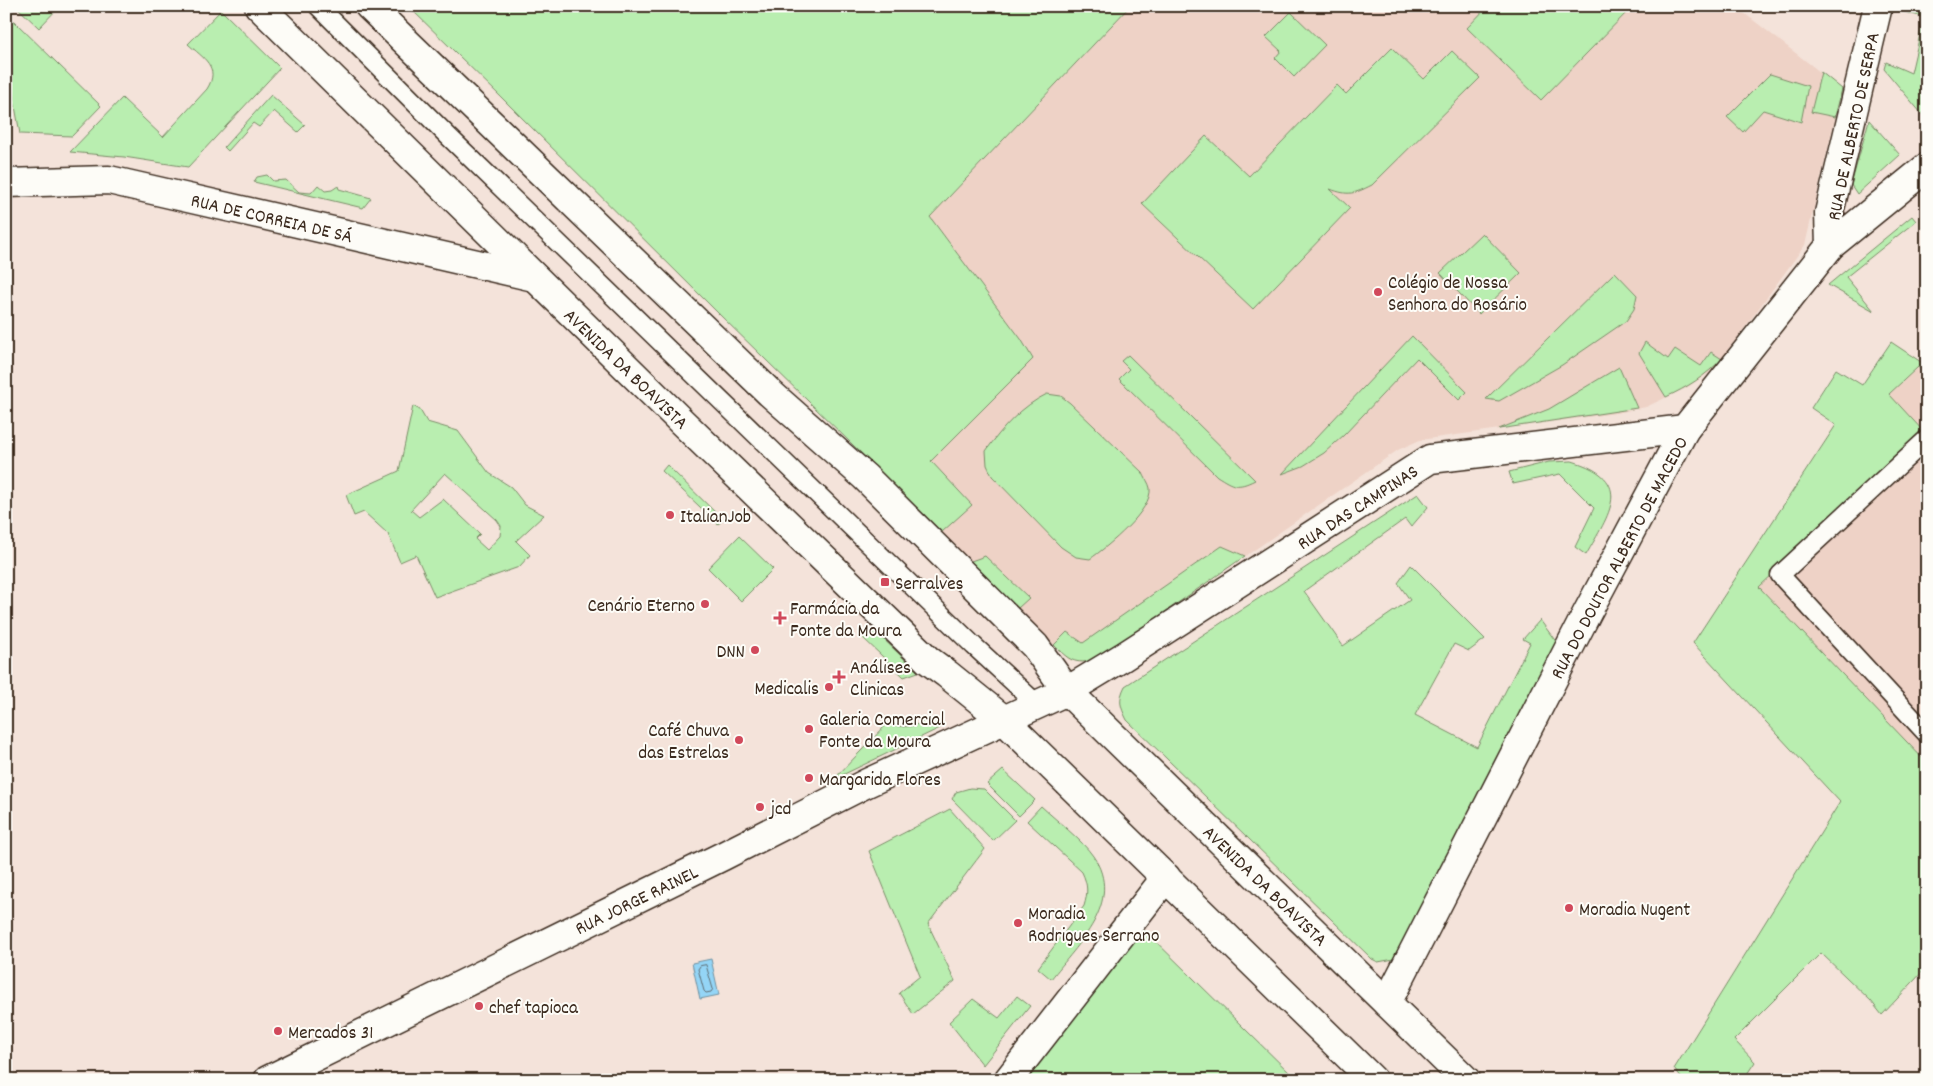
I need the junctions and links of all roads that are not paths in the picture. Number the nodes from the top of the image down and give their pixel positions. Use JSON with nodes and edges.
{"nodes":[{"id":1,"x":259,"y":6,"type":"edge"},
{"id":2,"x":318,"y":6,"type":"edge"},
{"id":3,"x":369,"y":6,"type":"edge"},
{"id":4,"x":1878,"y":6,"type":"edge"},
{"id":5,"x":1927,"y":167,"type":"edge"},
{"id":6,"x":6,"y":183,"type":"edge"},
{"id":7,"x":1830,"y":246,"type":"junction"},
{"id":8,"x":534,"y":278,"type":"junction"},
{"id":9,"x":1684,"y":429,"type":"junction"},
{"id":10,"x":1927,"y":440,"type":"edge"},
{"id":11,"x":1067,"y":691,"type":"junction"},
{"id":12,"x":1038,"y":705,"type":"junction"},
{"id":13,"x":1004,"y":720,"type":"junction"},
{"id":14,"x":1927,"y":734,"type":"edge"},
{"id":15,"x":1166,"y":877,"type":"junction"},
{"id":16,"x":1388,"y":1003,"type":"junction"},
{"id":17,"x":268,"y":1080,"type":"edge"},
{"id":18,"x":1008,"y":1080,"type":"edge"},
{"id":19,"x":1373,"y":1080,"type":"edge"},
{"id":20,"x":1466,"y":1080,"type":"edge"}],
"edges":[{"from":1,"to":8,"type":"street","name":"AVENIDA DA BOAVISTA"},
{"from":2,"to":12,"type":"lane"},
{"from":3,"to":11,"type":"street","name":"AVENIDA DA BOAVISTA"},
{"from":4,"to":7,"type":"street","name":"RUA DE ALBERTO DE SERPA"},
{"from":5,"to":7,"type":"street","name":"RUA DO DOUTOR ALBERTO DE MACEDO"},
{"from":6,"to":8,"type":"street","name":"RUA DE CORREIA DE SÁ"},
{"from":7,"to":9,"type":"street","name":"RUA DO DOUTOR ALBERTO DE MACEDO"},
{"from":8,"to":13,"type":"street","name":"AVENIDA DA BOAVISTA"},
{"from":9,"to":11,"type":"street","name":"RUA DAS CAMPINAS"},
{"from":9,"to":16,"type":"street","name":"RUA DO DOUTOR ALBERTO DE MACEDO"},
{"from":10,"to":14,"type":"lane"},
{"from":11,"to":12,"type":"street"},
{"from":11,"to":16,"type":"street","name":"AVENIDA DA BOAVISTA"},
{"from":12,"to":13,"type":"street"},
{"from":13,"to":15,"type":"street","name":"AVENIDA DA BOAVISTA"},
{"from":13,"to":17,"type":"street","name":"RUA JORGE RAINEL"},
{"from":15,"to":18,"type":"street"},
{"from":15,"to":19,"type":"street","name":"AVENIDA DA BOAVISTA"},
{"from":16,"to":20,"type":"street","name":"AVENIDA DA BOAVISTA"}]}
